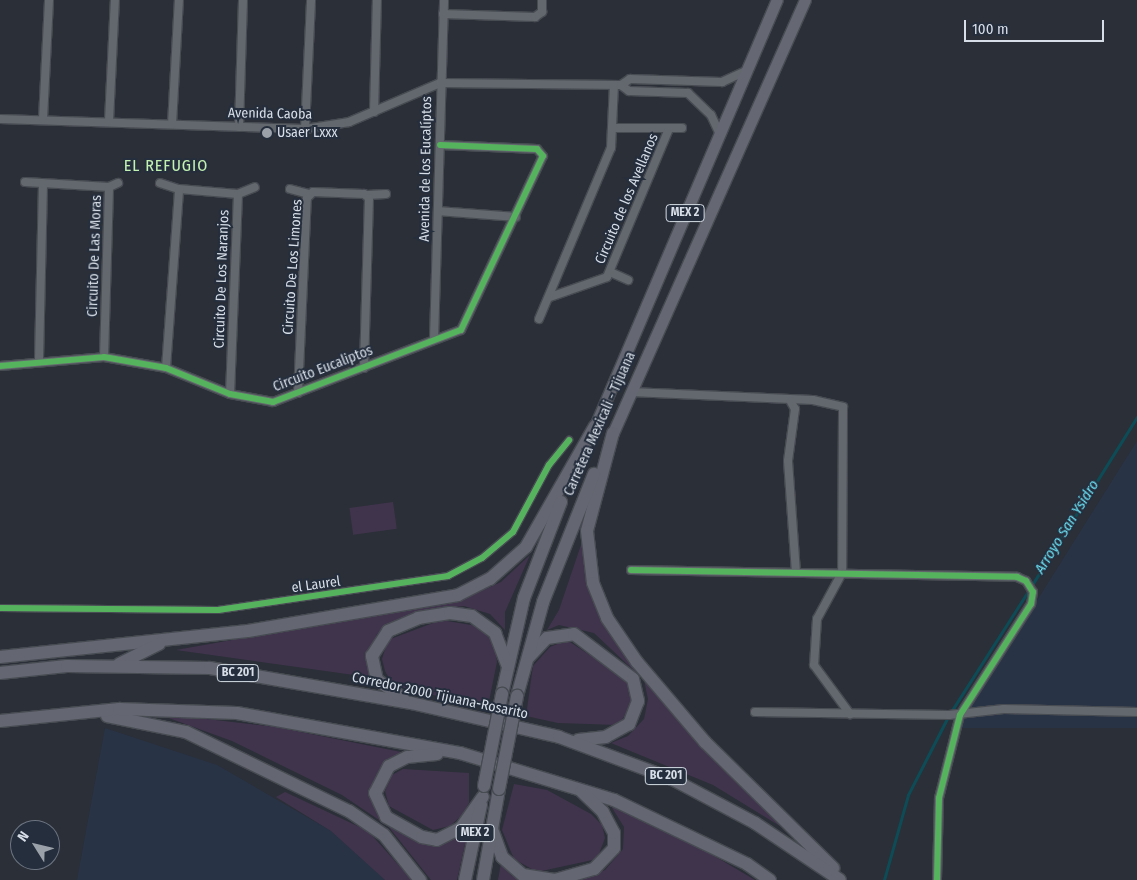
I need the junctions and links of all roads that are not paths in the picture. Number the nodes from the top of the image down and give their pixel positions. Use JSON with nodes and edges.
{"nodes":[{"id":1,"x":49,"y":0,"type":"edge"},
{"id":2,"x":115,"y":0,"type":"edge"},
{"id":3,"x":179,"y":0,"type":"edge"},
{"id":4,"x":243,"y":0,"type":"edge"},
{"id":5,"x":311,"y":0,"type":"edge"},
{"id":6,"x":376,"y":0,"type":"edge"},
{"id":7,"x":444,"y":0,"type":"edge"},
{"id":8,"x":542,"y":0,"type":"edge"},
{"id":9,"x":777,"y":0,"type":"edge"},
{"id":10,"x":805,"y":0,"type":"edge"},
{"id":11,"x":443,"y":14,"type":"junction"},
{"id":12,"x":746,"y":71,"type":"junction"},
{"id":13,"x":440,"y":83,"type":"junction"},
{"id":14,"x":617,"y":85,"type":"junction"},
{"id":15,"x":374,"y":112,"type":"junction"},
{"id":16,"x":0,"y":119,"type":"edge"},
{"id":17,"x":43,"y":119,"type":"junction"},
{"id":18,"x":109,"y":122,"type":"junction"},
{"id":19,"x":172,"y":124,"type":"junction"},
{"id":20,"x":239,"y":127,"type":"junction"},
{"id":21,"x":615,"y":128,"type":"junction"},
{"id":22,"x":682,"y":128,"type":"dead end"},
{"id":23,"x":305,"y":129,"type":"junction"},
{"id":24,"x":669,"y":129,"type":"junction"},
{"id":25,"x":719,"y":132,"type":"junction"},
{"id":26,"x":440,"y":145,"type":"junction"},
{"id":27,"x":25,"y":182,"type":"dead end"},
{"id":28,"x":118,"y":183,"type":"dead end"},
{"id":29,"x":160,"y":183,"type":"dead end"},
{"id":30,"x":43,"y":184,"type":"junction"},
{"id":31,"x":109,"y":187,"type":"junction"},
{"id":32,"x":255,"y":187,"type":"dead end"},
{"id":33,"x":179,"y":189,"type":"junction"},
{"id":34,"x":290,"y":189,"type":"dead end"},
{"id":35,"x":238,"y":194,"type":"junction"},
{"id":36,"x":309,"y":194,"type":"junction"},
{"id":37,"x":386,"y":194,"type":"dead end"},
{"id":38,"x":367,"y":195,"type":"junction"},
{"id":39,"x":438,"y":211,"type":"junction"},
{"id":40,"x":516,"y":217,"type":"junction"},
{"id":41,"x":610,"y":272,"type":"junction"},
{"id":42,"x":628,"y":280,"type":"dead end"},
{"id":43,"x":550,"y":297,"type":"junction"},
{"id":44,"x":539,"y":319,"type":"dead end"},
{"id":45,"x":434,"y":339,"type":"junction"},
{"id":46,"x":104,"y":357,"type":"junction"},
{"id":47,"x":39,"y":360,"type":"junction"},
{"id":48,"x":0,"y":366,"type":"edge"},
{"id":49,"x":166,"y":368,"type":"junction"},
{"id":50,"x":364,"y":368,"type":"junction"},
{"id":51,"x":631,"y":392,"type":"junction"},
{"id":52,"x":298,"y":393,"type":"junction"},
{"id":53,"x":230,"y":394,"type":"junction"},
{"id":54,"x":791,"y":402,"type":"junction"},
{"id":55,"x":595,"y":426,"type":"junction"},
{"id":56,"x":613,"y":433,"type":"junction"},
{"id":57,"x":569,"y":440,"type":"dead end"},
{"id":58,"x":631,"y":570,"type":"dead end"},
{"id":59,"x":796,"y":572,"type":"junction"},
{"id":60,"x":842,"y":573,"type":"junction"},
{"id":61,"x":0,"y":608,"type":"edge"},
{"id":62,"x":171,"y":639,"type":"junction"},
{"id":63,"x":24,"y":653,"type":"junction"},
{"id":64,"x":0,"y":657,"type":"edge"},
{"id":65,"x":525,"y":661,"type":"junction"},
{"id":66,"x":67,"y":666,"type":"junction"},
{"id":67,"x":116,"y":666,"type":"junction"},
{"id":68,"x":507,"y":668,"type":"junction"},
{"id":69,"x":0,"y":673,"type":"edge"},
{"id":70,"x":411,"y":703,"type":"junction"},
{"id":71,"x":755,"y":712,"type":"dead end"},
{"id":72,"x":1137,"y":712,"type":"edge"},
{"id":73,"x":69,"y":713,"type":"junction"},
{"id":74,"x":850,"y":714,"type":"junction"},
{"id":75,"x":960,"y":715,"type":"junction"},
{"id":76,"x":0,"y":721,"type":"edge"},
{"id":77,"x":570,"y":740,"type":"junction"},
{"id":78,"x":460,"y":753,"type":"junction"},
{"id":79,"x":573,"y":785,"type":"junction"},
{"id":80,"x":483,"y":792,"type":"junction"},
{"id":81,"x":492,"y":829,"type":"junction"},
{"id":82,"x":420,"y":880,"type":"edge"},
{"id":83,"x":465,"y":880,"type":"edge"},
{"id":84,"x":483,"y":880,"type":"edge"},
{"id":85,"x":770,"y":880,"type":"edge"},
{"id":86,"x":840,"y":880,"type":"edge"},
{"id":87,"x":845,"y":880,"type":"edge"},
{"id":88,"x":937,"y":880,"type":"edge"}],
"edges":[{"from":1,"to":17,"type":"street"},
{"from":2,"to":18,"type":"street"},
{"from":3,"to":19,"type":"street"},
{"from":4,"to":20,"type":"street"},
{"from":5,"to":23,"type":"street"},
{"from":6,"to":15,"type":"street"},
{"from":7,"to":11,"type":"street","name":"Avenida de los Eucalíptos"},
{"from":8,"to":11,"type":"street"},
{"from":9,"to":12,"type":"main road","name":"Carretera Mexicali - Tijuana","number":"MEX 2"},
{"from":10,"to":51,"type":"main road","name":"Carretera Mexicali - Tijuana","number":"MEX 2"},
{"from":11,"to":13,"type":"street","name":"Avenida de los Eucalíptos"},
{"from":12,"to":14,"type":"street"},
{"from":12,"to":25,"type":"main road","name":"Carretera Mexicali - Tijuana","number":"MEX 2"},
{"from":13,"to":14,"type":"street","name":"Avenida Caoba"},
{"from":13,"to":15,"type":"street","name":"Avenida Caoba"},
{"from":13,"to":26,"type":"street","name":"Avenida de los Eucalíptos"},
{"from":14,"to":21,"type":"street"},
{"from":14,"to":25,"type":"street"},
{"from":15,"to":23,"type":"street","name":"Avenida Caoba"},
{"from":16,"to":17,"type":"street","name":"Avenida Caoba"},
{"from":17,"to":18,"type":"street","name":"Avenida Caoba"},
{"from":18,"to":19,"type":"street","name":"Avenida Caoba"},
{"from":19,"to":20,"type":"street","name":"Avenida Caoba"},
{"from":20,"to":23,"type":"street","name":"Avenida Caoba"},
{"from":21,"to":24,"type":"street","name":"Circuito de los Avellanos"},
{"from":21,"to":43,"type":"street"},
{"from":22,"to":24,"type":"street","name":"Circuito de los Avellanos"},
{"from":24,"to":41,"type":"street","name":"Circuito de los Avellanos"},
{"from":25,"to":55,"type":"main road","name":"Carretera Mexicali - Tijuana","number":"MEX 2"},
{"from":26,"to":39,"type":"street","name":"Avenida de los Eucalíptos"},
{"from":26,"to":40,"type":"street","name":"Circuito Eucaliptos"},
{"from":27,"to":30,"type":"street","name":"Circuito De Las Moras"},
{"from":28,"to":31,"type":"street"},
{"from":29,"to":33,"type":"street","name":"Circuito De Los Naranjos"},
{"from":30,"to":31,"type":"street","name":"Circuito De Las Moras"},
{"from":30,"to":47,"type":"street"},
{"from":31,"to":46,"type":"street","name":"Circuito De Las Moras"},
{"from":32,"to":35,"type":"street"},
{"from":33,"to":35,"type":"street","name":"Circuito De Los Naranjos"},
{"from":33,"to":49,"type":"street"},
{"from":34,"to":36,"type":"street"},
{"from":35,"to":53,"type":"street","name":"Circuito De Los Naranjos"},
{"from":36,"to":38,"type":"street","name":"Circuito De Los Limones"},
{"from":36,"to":52,"type":"street","name":"Circuito De Los Limones"},
{"from":37,"to":38,"type":"street","name":"Circuito De Los Limones"},
{"from":38,"to":50,"type":"street"},
{"from":39,"to":40,"type":"street"},
{"from":39,"to":45,"type":"street","name":"Avenida de los Eucalíptos"},
{"from":40,"to":45,"type":"street","name":"Circuito Eucaliptos"},
{"from":41,"to":42,"type":"street"},
{"from":41,"to":43,"type":"street","name":"Circuito de los Avellanos"},
{"from":43,"to":44,"type":"street"},
{"from":45,"to":50,"type":"street","name":"Circuito Eucaliptos"},
{"from":46,"to":47,"type":"street","name":"Circuito Eucaliptos"},
{"from":46,"to":49,"type":"street","name":"Circuito Eucaliptos"},
{"from":47,"to":48,"type":"street","name":"Circuito Eucaliptos"},
{"from":49,"to":53,"type":"street","name":"Circuito Eucaliptos"},
{"from":50,"to":52,"type":"street","name":"Circuito Eucaliptos"},
{"from":51,"to":54,"type":"street"},
{"from":51,"to":56,"type":"main road","name":"Carretera Mexicali - Tijuana","number":"MEX 2"},
{"from":52,"to":53,"type":"street","name":"Circuito Eucaliptos"},
{"from":54,"to":59,"type":"street"},
{"from":54,"to":60,"type":"street"},
{"from":55,"to":62,"type":"highway"},
{"from":55,"to":68,"type":"highway","name":"Carretera Mexicali - Tijuana","number":"MEX 2"},
{"from":56,"to":65,"type":"highway","name":"Carretera Mexicali - Tijuana","number":"MEX 2"},
{"from":56,"to":87,"type":"highway"},
{"from":57,"to":61,"type":"street","name":"el Laurel"},
{"from":58,"to":59,"type":"street"},
{"from":59,"to":60,"type":"street"},
{"from":60,"to":74,"type":"street"},
{"from":60,"to":75,"type":"street"},
{"from":62,"to":63,"type":"highway"},
{"from":62,"to":67,"type":"highway"},
{"from":63,"to":64,"type":"highway"},
{"from":63,"to":66,"type":"highway"},
{"from":65,"to":77,"type":"highway"},
{"from":65,"to":81,"type":"highway","name":"Carretera Mexicali - Tijuana","number":"MEX 2","bridge":true},
{"from":66,"to":67,"type":"highway","name":"Corredor 2000 Tijuana-Rosarito","number":"BC 201"},
{"from":66,"to":69,"type":"highway","name":"Corredor 2000 Tijuana-Rosarito","number":"BC 201"},
{"from":67,"to":70,"type":"highway","name":"Corredor 2000 Tijuana-Rosarito","number":"BC 201"},
{"from":68,"to":70,"type":"highway"},
{"from":68,"to":80,"type":"highway","name":"Carretera Mexicali - Tijuana","number":"MEX 2","bridge":true},
{"from":70,"to":77,"type":"highway","name":"Corredor 2000 Tijuana-Rosarito","number":"BC 201"},
{"from":71,"to":74,"type":"street"},
{"from":72,"to":75,"type":"street"},
{"from":73,"to":76,"type":"highway"},
{"from":73,"to":78,"type":"highway"},
{"from":73,"to":82,"type":"highway"},
{"from":74,"to":75,"type":"street"},
{"from":75,"to":88,"type":"street"},
{"from":77,"to":86,"type":"highway","name":"Corredor 2000 Tijuana-Rosarito","number":"BC 201"},
{"from":78,"to":79,"type":"highway"},
{"from":78,"to":80,"type":"highway"},
{"from":79,"to":81,"type":"highway"},
{"from":79,"to":85,"type":"highway"},
{"from":80,"to":83,"type":"highway","name":"Carretera Mexicali - Tijuana","number":"MEX 2"},
{"from":81,"to":84,"type":"highway","name":"Carretera Mexicali - Tijuana","number":"MEX 2"}]}
